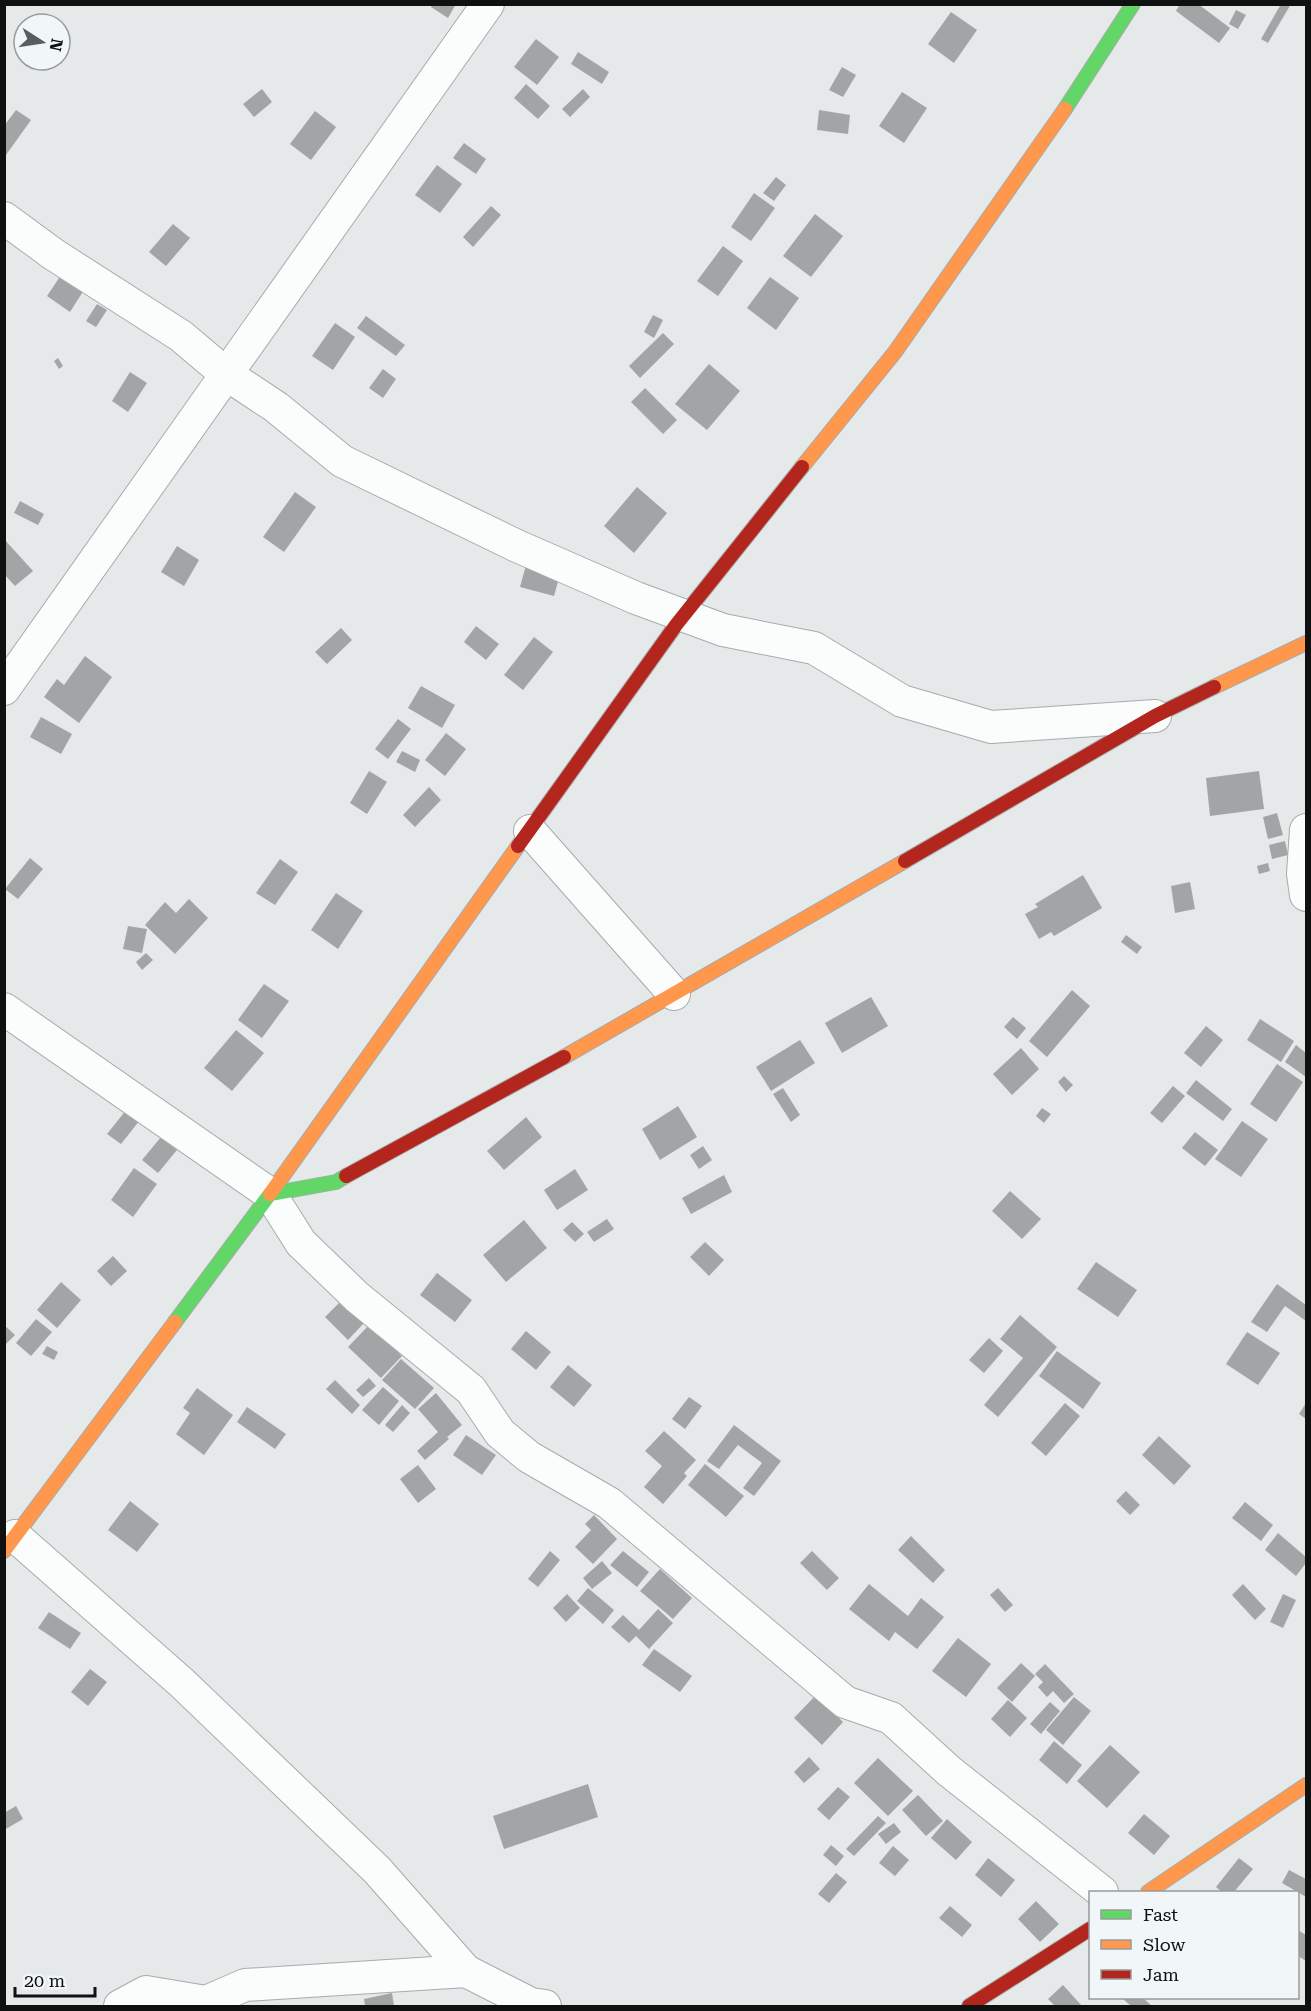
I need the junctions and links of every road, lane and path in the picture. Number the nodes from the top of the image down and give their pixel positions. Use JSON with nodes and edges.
{"nodes":[{"id":1,"x":488,"y":4,"type":"edge"},
{"id":2,"x":1133,"y":4,"type":"edge"},
{"id":3,"x":4,"y":218,"type":"edge"},
{"id":4,"x":226,"y":374,"type":"junction"},
{"id":5,"x":683,"y":616,"type":"junction"},
{"id":6,"x":1306,"y":643,"type":"edge"},
{"id":7,"x":4,"y":689,"type":"edge"},
{"id":8,"x":1155,"y":716,"type":"junction"},
{"id":9,"x":1306,"y":830,"type":"edge"},
{"id":10,"x":530,"y":831,"type":"junction"},
{"id":11,"x":1306,"y":895,"type":"edge"},
{"id":12,"x":674,"y":993,"type":"junction"},
{"id":13,"x":4,"y":1009,"type":"edge"},
{"id":14,"x":270,"y":1194,"type":"junction"},
{"id":15,"x":10,"y":1544,"type":"edge"},
{"id":16,"x":1306,"y":1785,"type":"edge"},
{"id":17,"x":1099,"y":1891,"type":"edge"},
{"id":18,"x":1151,"y":1891,"type":"edge"},
{"id":19,"x":1089,"y":1930,"type":"edge"},
{"id":20,"x":466,"y":1971,"type":"junction"},
{"id":21,"x":120,"y":2007,"type":"edge"},
{"id":22,"x":545,"y":2007,"type":"edge"},
{"id":23,"x":969,"y":2007,"type":"edge"}],
"edges":[{"from":1,"to":4,"type":"street"},
{"from":2,"to":5,"type":"street"},
{"from":3,"to":4,"type":"street"},
{"from":4,"to":5,"type":"street"},
{"from":4,"to":7,"type":"street"},
{"from":5,"to":8,"type":"street"},
{"from":5,"to":10,"type":"street"},
{"from":6,"to":8,"type":"street"},
{"from":8,"to":12,"type":"street"},
{"from":9,"to":11,"type":"street"},
{"from":10,"to":12,"type":"street"},
{"from":10,"to":14,"type":"street"},
{"from":12,"to":14,"type":"street"},
{"from":13,"to":14,"type":"street"},
{"from":14,"to":15,"type":"street"},
{"from":14,"to":17,"type":"street"},
{"from":15,"to":20,"type":"street"},
{"from":16,"to":18,"type":"street"},
{"from":19,"to":23,"type":"street"},
{"from":20,"to":21,"type":"street"},
{"from":20,"to":22,"type":"street"}]}
